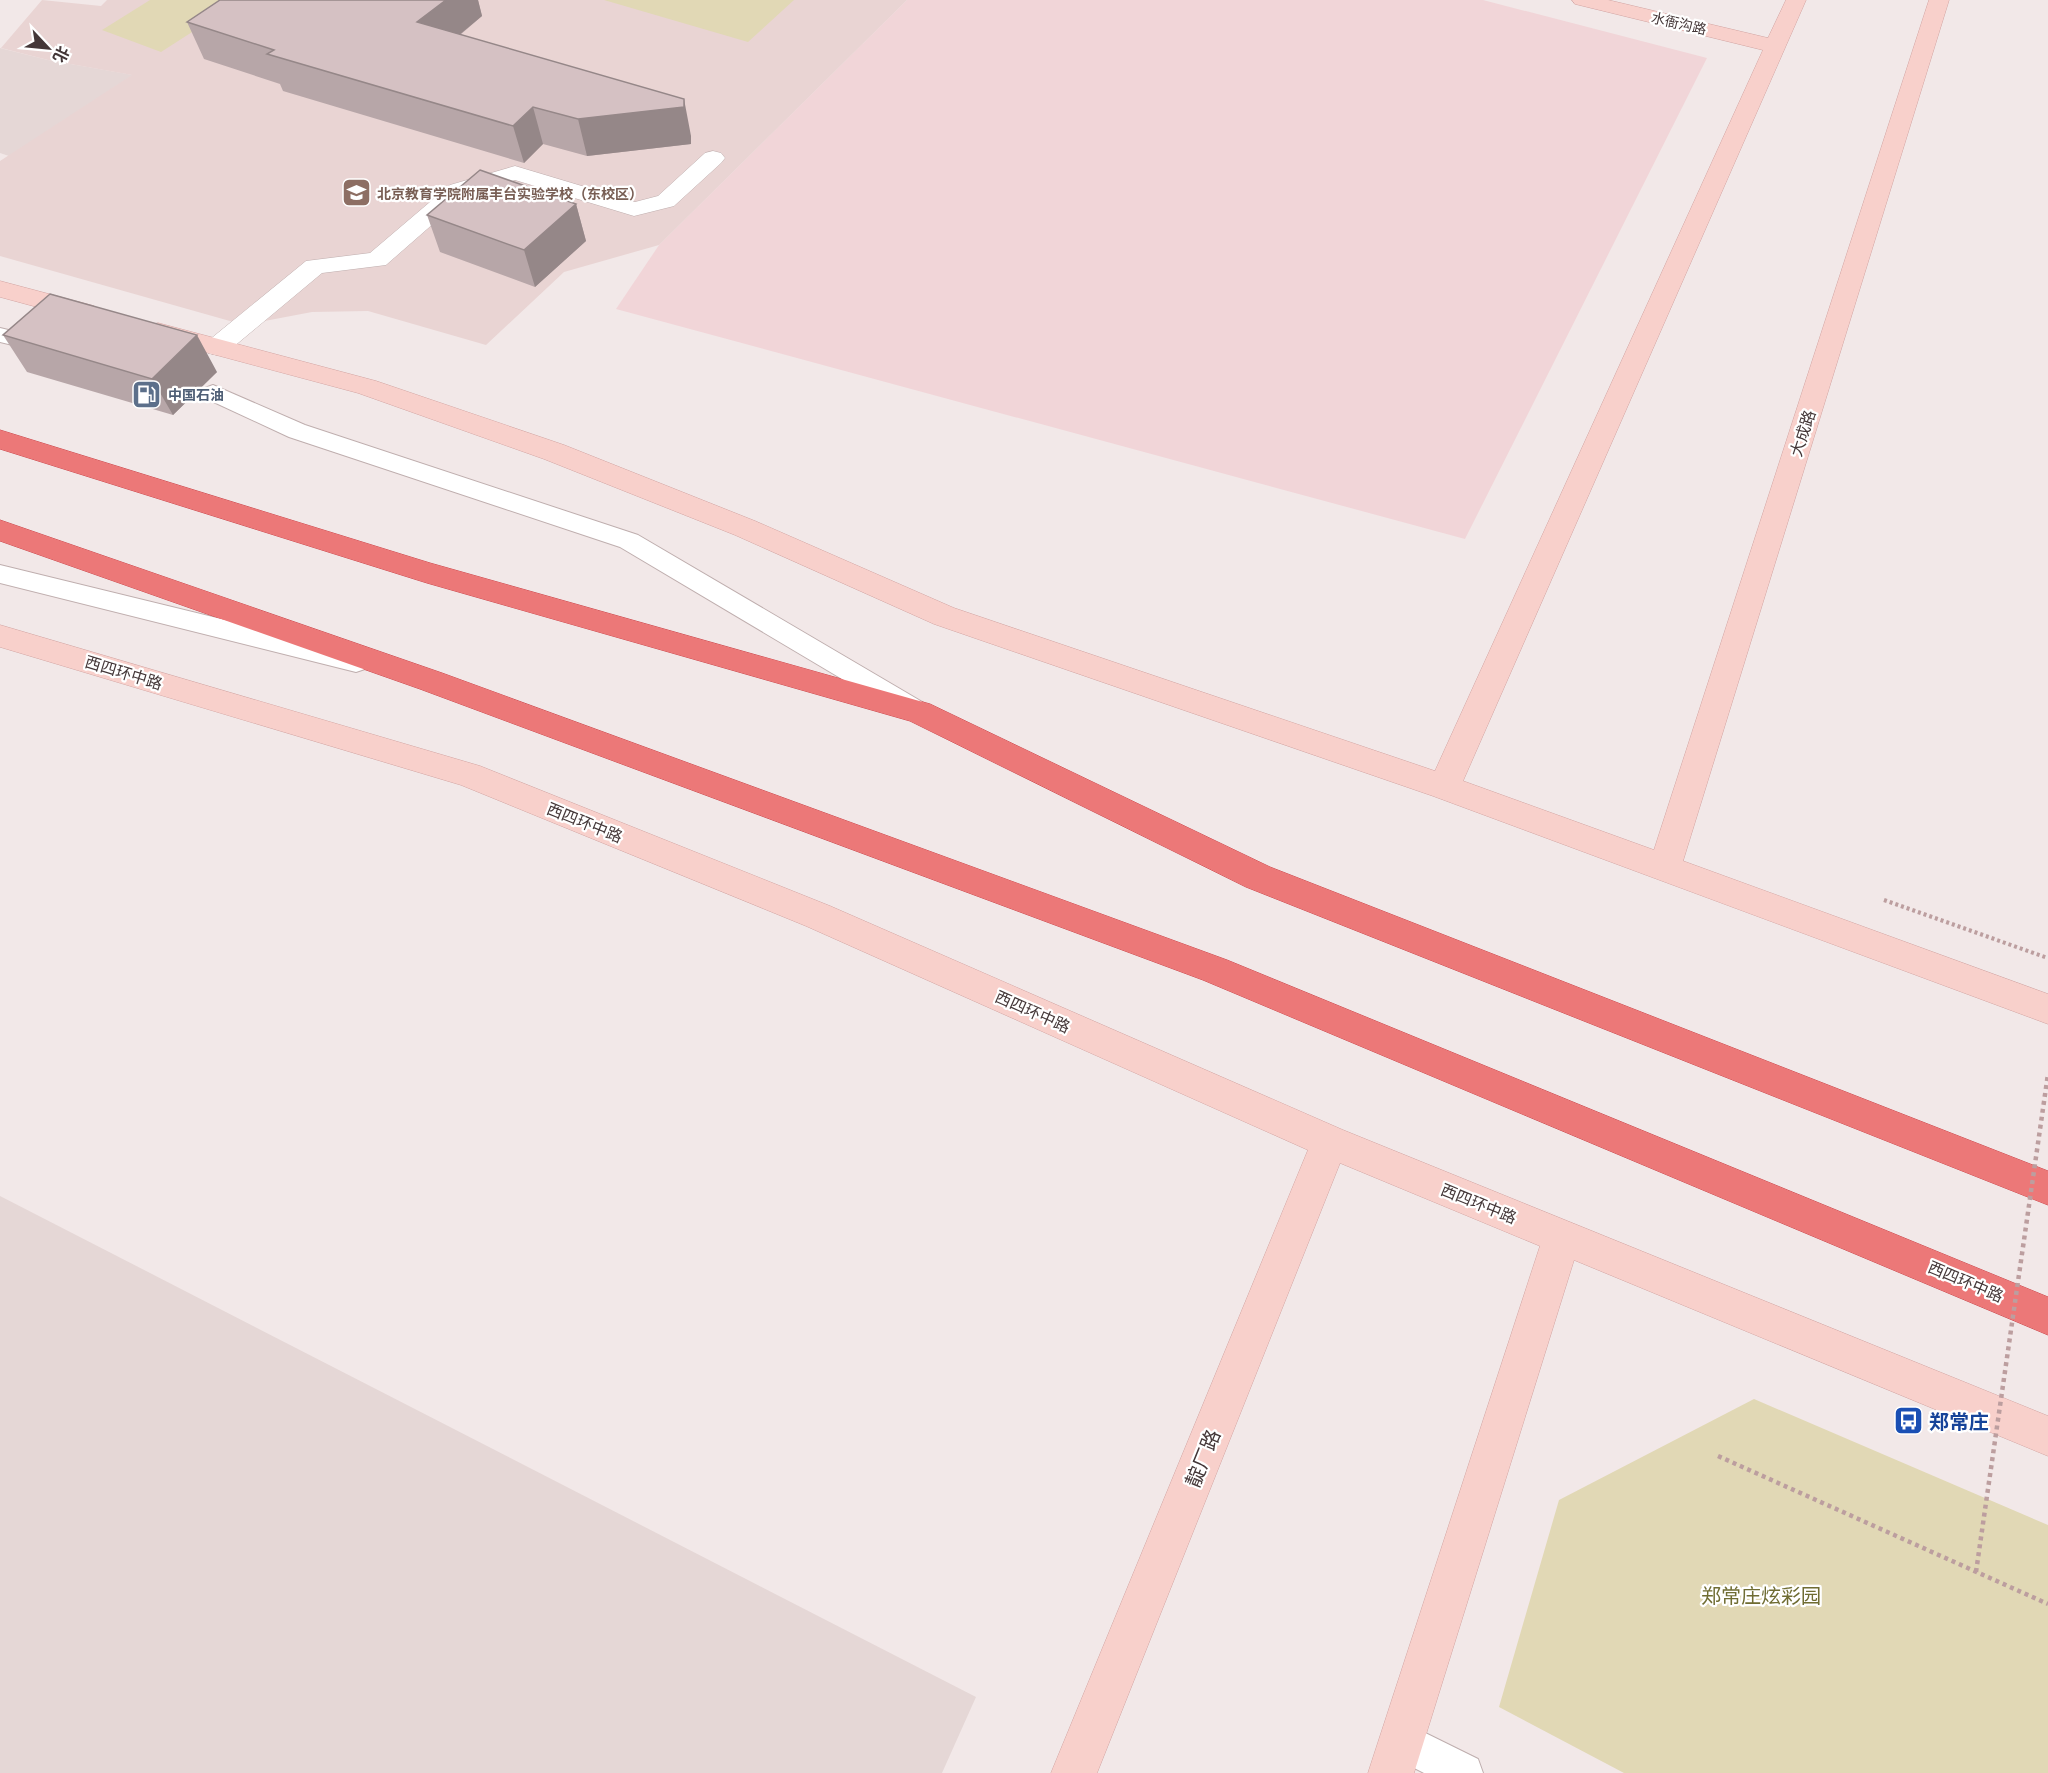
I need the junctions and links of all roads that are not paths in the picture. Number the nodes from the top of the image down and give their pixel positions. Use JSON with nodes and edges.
{"nodes":[{"id":1,"x":1582,"y":0,"type":"edge"},
{"id":2,"x":1796,"y":0,"type":"edge"},
{"id":3,"x":1939,"y":0,"type":"edge"},
{"id":4,"x":1775,"y":46,"type":"junction"},
{"id":5,"x":713,"y":158,"type":"dead end"},
{"id":6,"x":0,"y":289,"type":"edge"},
{"id":7,"x":217,"y":347,"type":"junction"},
{"id":8,"x":213,"y":393,"type":"dead end"},
{"id":9,"x":0,"y":439,"type":"edge"},
{"id":10,"x":0,"y":530,"type":"edge"},
{"id":11,"x":0,"y":574,"type":"edge"},
{"id":12,"x":0,"y":636,"type":"edge"},
{"id":13,"x":431,"y":681,"type":"junction"},
{"id":14,"x":919,"y":712,"type":"junction"},
{"id":15,"x":1444,"y":787,"type":"junction"},
{"id":16,"x":1665,"y":867,"type":"junction"},
{"id":17,"x":2048,"y":1009,"type":"edge"},
{"id":18,"x":1330,"y":1142,"type":"junction"},
{"id":19,"x":2048,"y":1188,"type":"edge"},
{"id":20,"x":1562,"y":1237,"type":"junction"},
{"id":21,"x":2048,"y":1316,"type":"edge"},
{"id":22,"x":2048,"y":1436,"type":"edge"},
{"id":23,"x":1396,"y":1756,"type":"edge"},
{"id":24,"x":1074,"y":1773,"type":"edge"},
{"id":25,"x":1464,"y":1773,"type":"edge"}],
"edges":[{"from":1,"to":4,"type":"street","name":"水衙沟路"},
{"from":2,"to":4,"type":"street"},
{"from":3,"to":16,"type":"street","name":"大成路"},
{"from":4,"to":15,"type":"street"},
{"from":5,"to":7,"type":"street"},
{"from":6,"to":7,"type":"street"},
{"from":7,"to":15,"type":"street"},
{"from":8,"to":14,"type":"lane"},
{"from":9,"to":14,"type":"highway"},
{"from":10,"to":13,"type":"highway","name":"西四环中路"},
{"from":11,"to":13,"type":"lane"},
{"from":12,"to":18,"type":"street","name":"西四环中路"},
{"from":13,"to":21,"type":"highway","name":"西四环中路"},
{"from":14,"to":19,"type":"highway"},
{"from":15,"to":16,"type":"street"},
{"from":16,"to":17,"type":"street"},
{"from":18,"to":20,"type":"street","name":"西四环中路"},
{"from":18,"to":24,"type":"street","name":"靛厂路"},
{"from":20,"to":22,"type":"street","name":"西四环中路"},
{"from":20,"to":23,"type":"street"},
{"from":23,"to":25,"type":"lane"}]}
